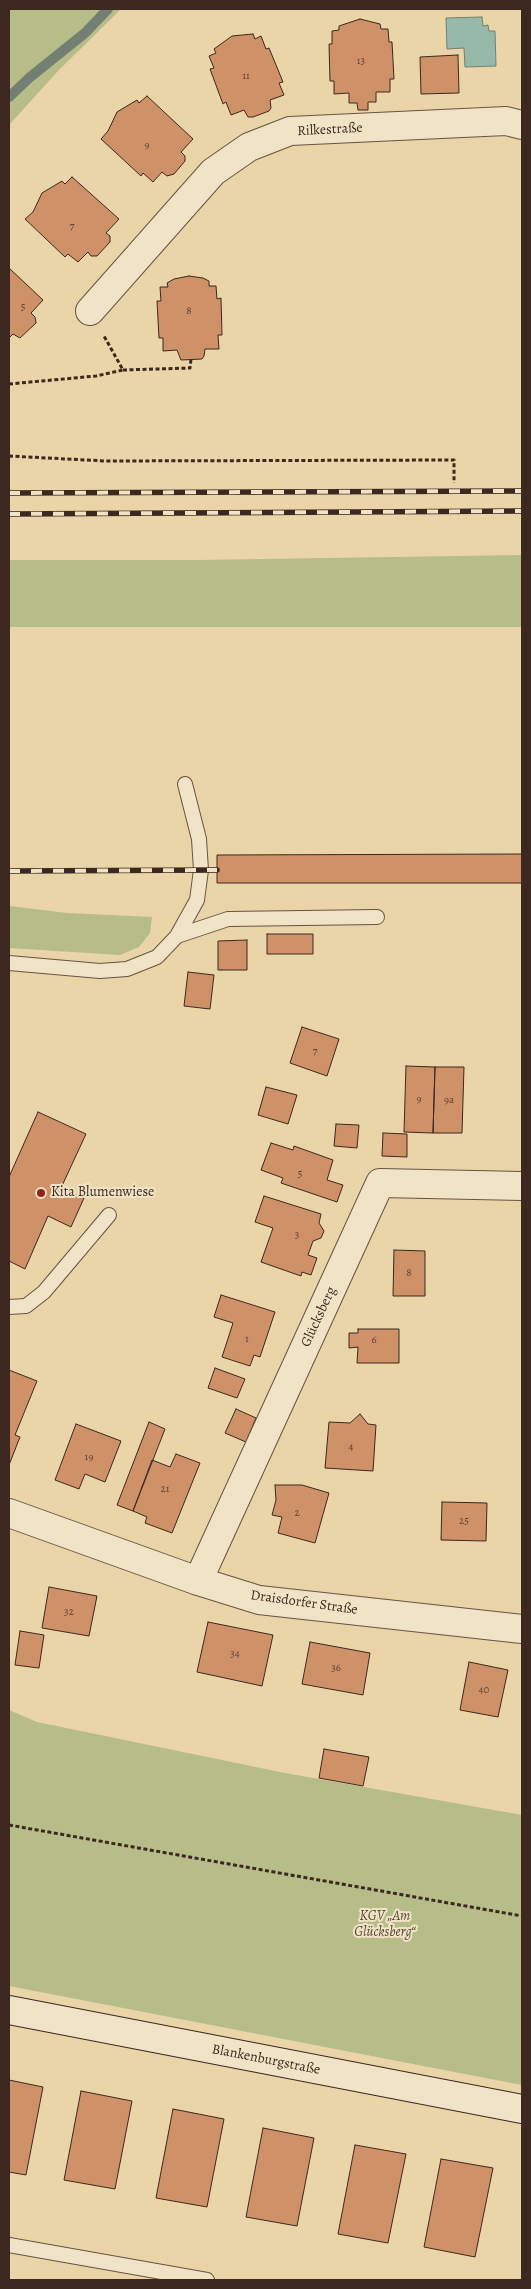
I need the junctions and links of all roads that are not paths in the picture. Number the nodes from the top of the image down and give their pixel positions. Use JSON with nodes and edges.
{"nodes":[{"id":1,"x":522,"y":125,"type":"edge"},
{"id":2,"x":90,"y":311,"type":"road end"},
{"id":3,"x":186,"y":784,"type":"dead end"},
{"id":4,"x":377,"y":918,"type":"dead end"},
{"id":5,"x":177,"y":936,"type":"junction"},
{"id":6,"x":9,"y":963,"type":"edge"},
{"id":7,"x":522,"y":1186,"type":"edge"},
{"id":8,"x":109,"y":1215,"type":"dead end"},
{"id":9,"x":9,"y":1308,"type":"edge"},
{"id":10,"x":9,"y":1514,"type":"edge"},
{"id":11,"x":198,"y":1581,"type":"junction"},
{"id":12,"x":522,"y":1629,"type":"edge"},
{"id":13,"x":9,"y":2010,"type":"edge"},
{"id":14,"x":522,"y":2110,"type":"edge"},
{"id":15,"x":9,"y":2245,"type":"edge"},
{"id":16,"x":206,"y":2280,"type":"edge"}],
"edges":[{"from":1,"to":2,"type":"street","name":"Rilkestraße"},
{"from":3,"to":5,"type":"lane"},
{"from":4,"to":5,"type":"lane"},
{"from":5,"to":6,"type":"lane"},
{"from":7,"to":11,"type":"street","name":"Glücksberg"},
{"from":8,"to":9,"type":"lane"},
{"from":10,"to":11,"type":"street","name":"Draisdorfer Straße"},
{"from":11,"to":12,"type":"street","name":"Draisdorfer Straße"},
{"from":13,"to":14,"type":"street","name":"Blankenburgstraße"},
{"from":15,"to":16,"type":"lane"}]}
